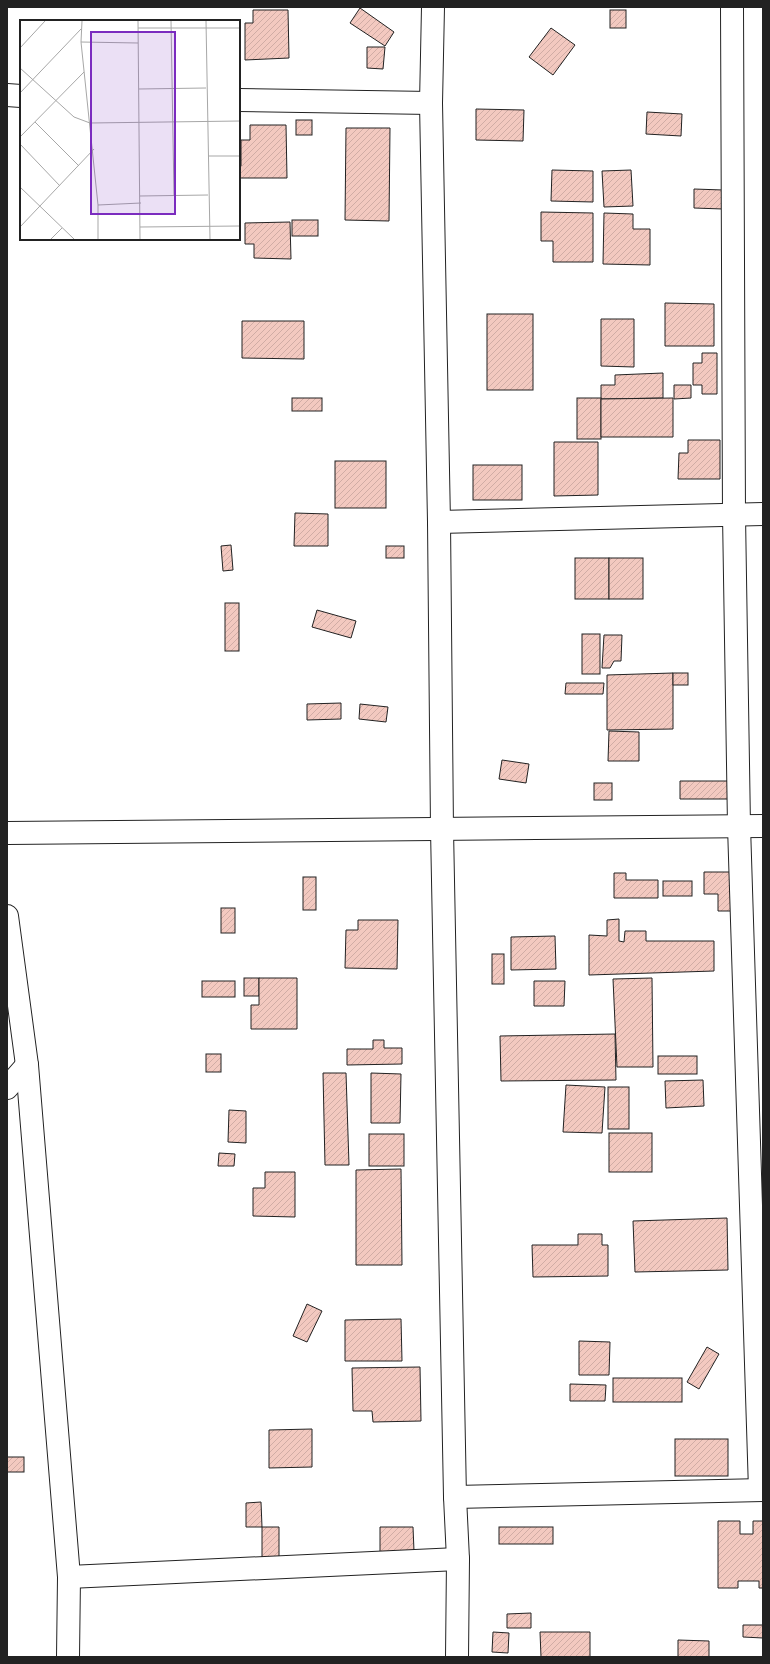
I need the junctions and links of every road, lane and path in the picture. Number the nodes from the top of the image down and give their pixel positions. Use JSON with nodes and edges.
{"nodes":[{"id":1,"x":432,"y":7,"type":"edge"},
{"id":2,"x":732,"y":7,"type":"edge"},
{"id":3,"x":7,"y":95,"type":"edge"},
{"id":4,"x":20,"y":96,"type":"edge"},
{"id":5,"x":240,"y":100,"type":"edge"},
{"id":6,"x":431,"y":103,"type":"junction"},
{"id":7,"x":763,"y":514,"type":"edge"},
{"id":8,"x":734,"y":515,"type":"junction"},
{"id":9,"x":439,"y":522,"type":"junction"},
{"id":10,"x":739,"y":826,"type":"junction"},
{"id":11,"x":763,"y":826,"type":"edge"},
{"id":12,"x":442,"y":829,"type":"junction"},
{"id":13,"x":7,"y":833,"type":"edge"},
{"id":14,"x":7,"y":916,"type":"edge"},
{"id":15,"x":27,"y":1065,"type":"junction"},
{"id":16,"x":7,"y":1088,"type":"edge"},
{"id":17,"x":761,"y":1490,"type":"edge"},
{"id":18,"x":455,"y":1497,"type":"junction"},
{"id":19,"x":458,"y":1560,"type":"junction"},
{"id":20,"x":69,"y":1577,"type":"junction"},
{"id":21,"x":68,"y":1657,"type":"edge"},
{"id":22,"x":457,"y":1657,"type":"edge"}],
"edges":[{"from":1,"to":6,"type":"street"},
{"from":2,"to":8,"type":"street"},
{"from":3,"to":4,"type":"street"},
{"from":5,"to":6,"type":"street"},
{"from":6,"to":9,"type":"street"},
{"from":7,"to":8,"type":"street"},
{"from":8,"to":9,"type":"street"},
{"from":8,"to":10,"type":"street"},
{"from":9,"to":12,"type":"street"},
{"from":10,"to":11,"type":"street"},
{"from":10,"to":12,"type":"street"},
{"from":10,"to":17,"type":"street"},
{"from":12,"to":13,"type":"street"},
{"from":12,"to":18,"type":"street"},
{"from":14,"to":15,"type":"street"},
{"from":15,"to":16,"type":"street"},
{"from":15,"to":20,"type":"street"},
{"from":17,"to":18,"type":"street"},
{"from":18,"to":19,"type":"street"},
{"from":19,"to":20,"type":"street"},
{"from":19,"to":22,"type":"street"},
{"from":20,"to":21,"type":"street"}]}
